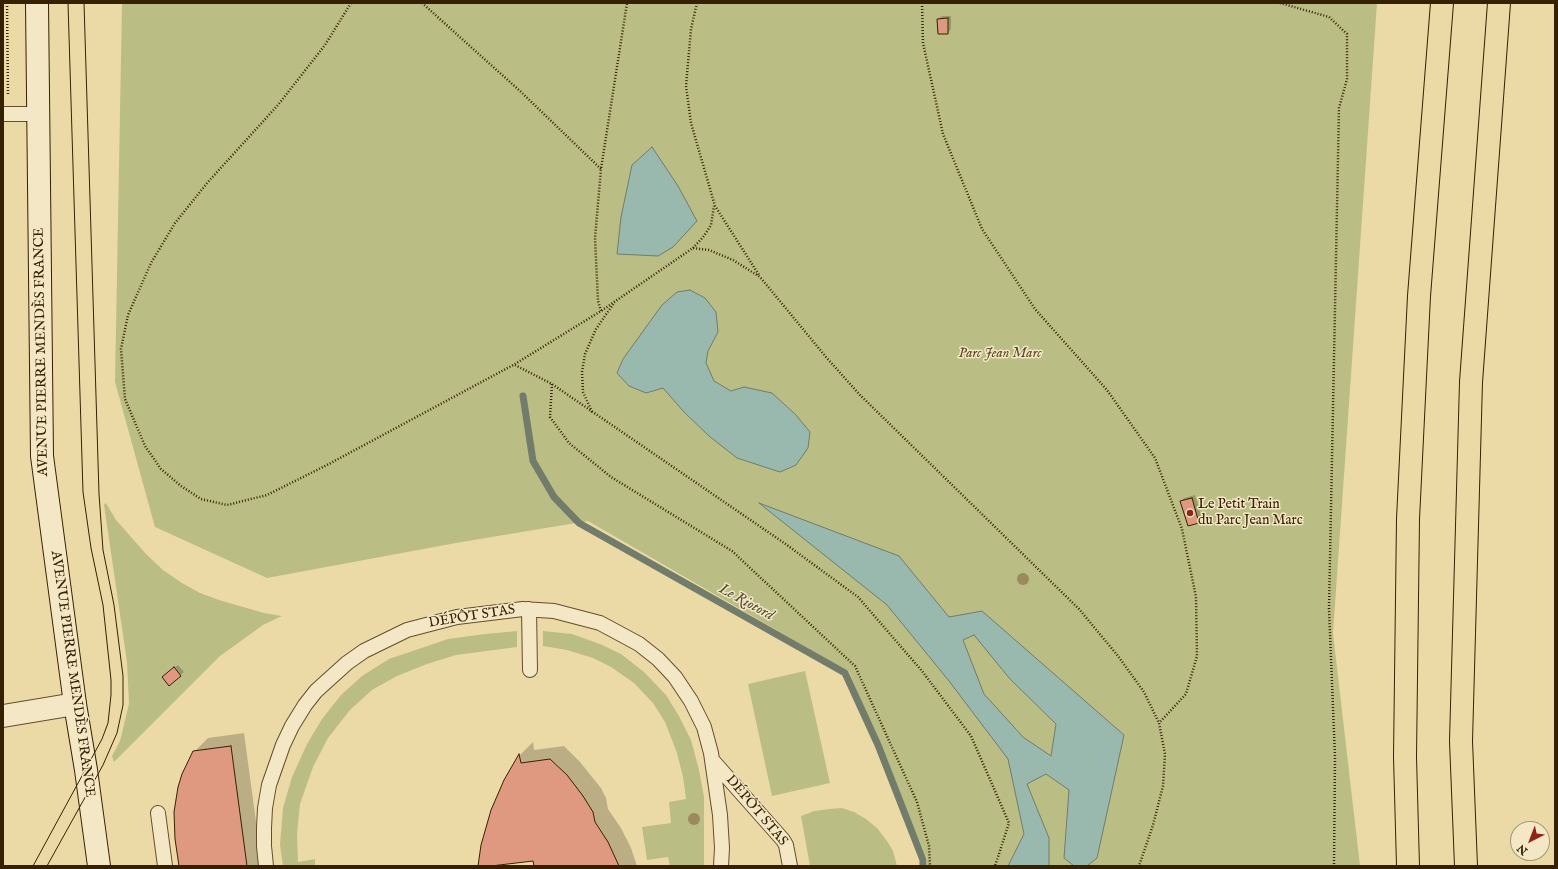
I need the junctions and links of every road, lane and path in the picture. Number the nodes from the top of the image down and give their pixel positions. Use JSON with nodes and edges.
{"nodes":[{"id":1,"x":7,"y":3,"type":"edge"},
{"id":2,"x":37,"y":3,"type":"edge"},
{"id":3,"x":351,"y":3,"type":"edge"},
{"id":4,"x":422,"y":3,"type":"edge"},
{"id":5,"x":627,"y":3,"type":"edge"},
{"id":6,"x":697,"y":3,"type":"edge"},
{"id":7,"x":922,"y":3,"type":"edge"},
{"id":8,"x":1280,"y":3,"type":"edge"},
{"id":9,"x":1442,"y":3,"type":"edge"},
{"id":10,"x":1499,"y":3,"type":"edge"},
{"id":11,"x":6,"y":114,"type":"edge"},
{"id":12,"x":38,"y":114,"type":"junction"},
{"id":13,"x":601,"y":169,"type":"junction"},
{"id":14,"x":715,"y":206,"type":"junction"},
{"id":15,"x":693,"y":248,"type":"junction"},
{"id":16,"x":760,"y":276,"type":"junction"},
{"id":17,"x":615,"y":301,"type":"junction"},
{"id":18,"x":601,"y":311,"type":"junction"},
{"id":19,"x":515,"y":364,"type":"junction"},
{"id":20,"x":552,"y":384,"type":"junction"},
{"id":21,"x":592,"y":413,"type":"junction"},
{"id":22,"x":530,"y":609,"type":"junction"},
{"id":23,"x":530,"y":670,"type":"dead end"},
{"id":24,"x":75,"y":704,"type":"junction"},
{"id":25,"x":3,"y":716,"type":"edge"},
{"id":26,"x":1159,"y":723,"type":"junction"},
{"id":27,"x":712,"y":760,"type":"junction"},
{"id":28,"x":158,"y":813,"type":"dead end"},
{"id":29,"x":99,"y":866,"type":"edge"},
{"id":30,"x":165,"y":866,"type":"edge"},
{"id":31,"x":266,"y":866,"type":"edge"},
{"id":32,"x":721,"y":866,"type":"edge"},
{"id":33,"x":790,"y":866,"type":"edge"},
{"id":34,"x":930,"y":866,"type":"edge"},
{"id":35,"x":995,"y":866,"type":"edge"},
{"id":36,"x":1139,"y":866,"type":"edge"},
{"id":37,"x":1334,"y":866,"type":"edge"},
{"id":38,"x":1408,"y":866,"type":"edge"},
{"id":39,"x":1466,"y":866,"type":"edge"}],
"edges":[{"from":1,"to":11,"type":"path"},
{"from":2,"to":12,"type":"main road","name":"AVENUE PIERRE MENDÈS FRANCE"},
{"from":3,"to":19,"type":"path"},
{"from":4,"to":13,"type":"path"},
{"from":5,"to":13,"type":"path"},
{"from":6,"to":14,"type":"path"},
{"from":7,"to":26,"type":"path"},
{"from":8,"to":37,"type":"path"},
{"from":9,"to":38,"type":"highway"},
{"from":10,"to":39,"type":"highway"},
{"from":11,"to":12,"type":"lane"},
{"from":12,"to":24,"type":"main road","name":"AVENUE PIERRE MENDÈS FRANCE"},
{"from":13,"to":18,"type":"path"},
{"from":14,"to":15,"type":"path"},
{"from":14,"to":16,"type":"path"},
{"from":15,"to":16,"type":"path"},
{"from":15,"to":17,"type":"path"},
{"from":16,"to":26,"type":"path"},
{"from":17,"to":18,"type":"path"},
{"from":17,"to":21,"type":"path"},
{"from":18,"to":19,"type":"path"},
{"from":19,"to":20,"type":"path"},
{"from":20,"to":21,"type":"path"},
{"from":20,"to":34,"type":"path"},
{"from":21,"to":35,"type":"path"},
{"from":22,"to":23,"type":"lane"},
{"from":22,"to":27,"type":"lane","name":"DÉPÔT STAS"},
{"from":22,"to":31,"type":"lane","name":"DÉPÔT STAS"},
{"from":24,"to":25,"type":"main road"},
{"from":24,"to":29,"type":"main road","name":"AVENUE PIERRE MENDÈS FRANCE"},
{"from":26,"to":36,"type":"path"},
{"from":27,"to":32,"type":"lane","name":"DÉPÔT STAS"},
{"from":27,"to":33,"type":"lane","name":"DÉPÔT STAS"},
{"from":28,"to":30,"type":"lane"}]}
